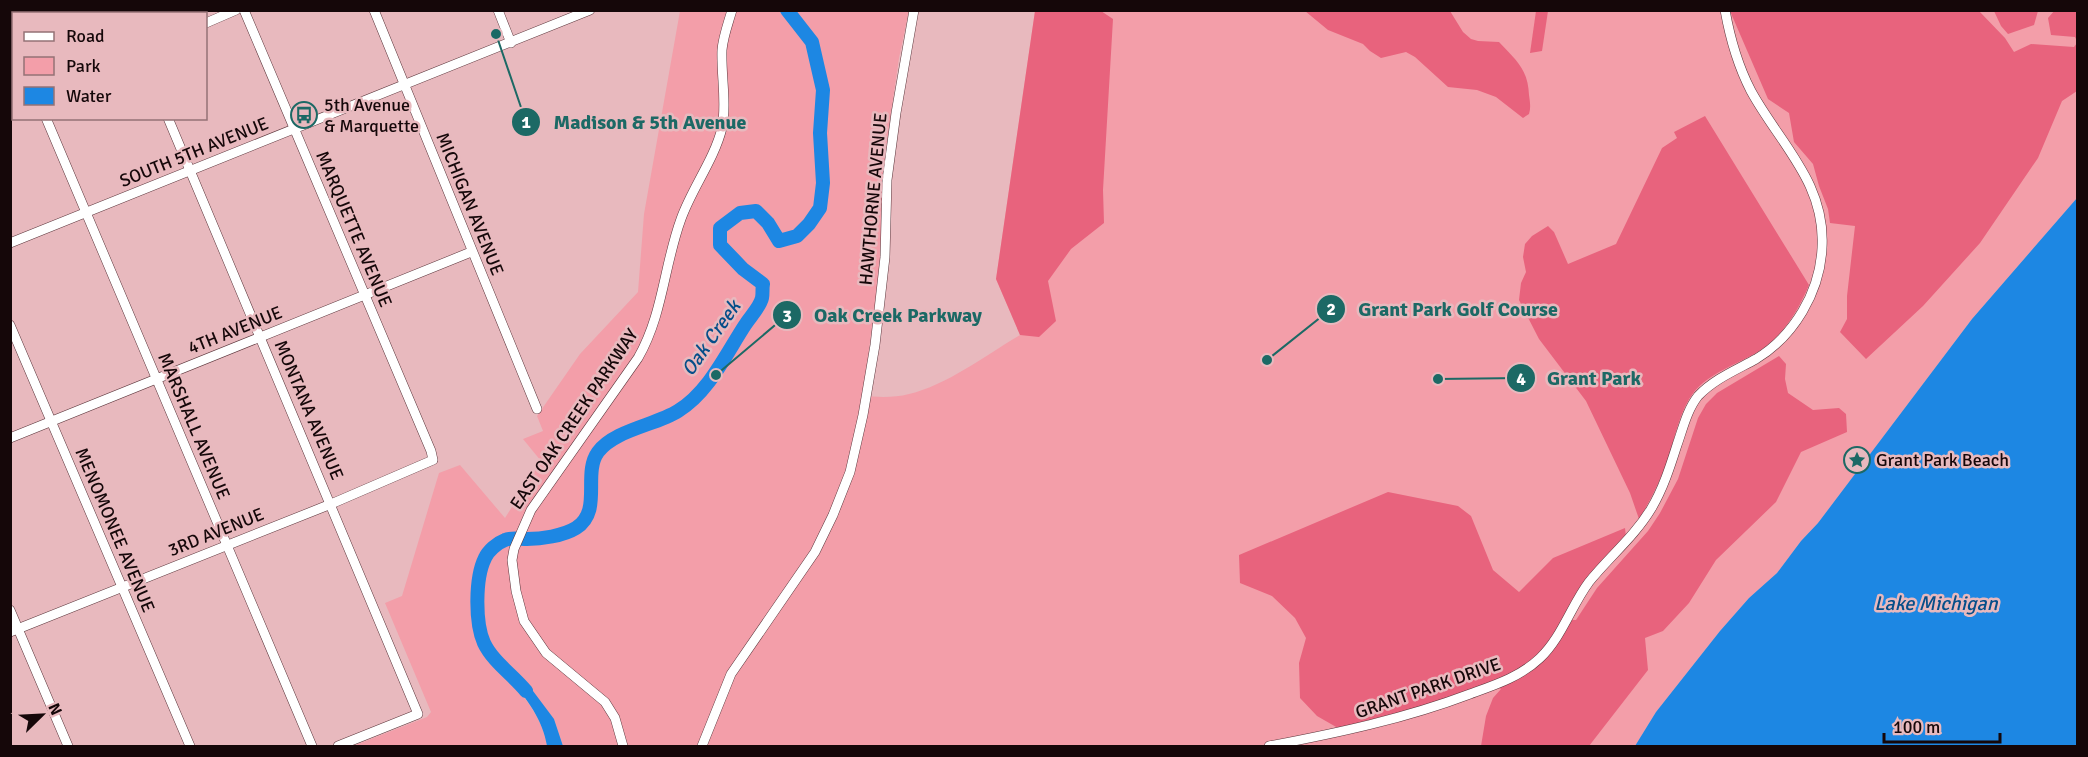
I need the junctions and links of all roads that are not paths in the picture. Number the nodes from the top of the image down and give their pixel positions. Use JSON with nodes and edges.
{"nodes":[{"id":1,"x":236,"y":10,"type":"edge"},
{"id":2,"x":244,"y":10,"type":"edge"},
{"id":3,"x":374,"y":10,"type":"edge"},
{"id":4,"x":498,"y":10,"type":"edge"},
{"id":5,"x":590,"y":10,"type":"edge"},
{"id":6,"x":732,"y":10,"type":"edge"},
{"id":7,"x":914,"y":10,"type":"edge"},
{"id":8,"x":1725,"y":10,"type":"edge"},
{"id":9,"x":207,"y":23,"type":"edge"},
{"id":10,"x":511,"y":42,"type":"junction"},
{"id":11,"x":404,"y":85,"type":"junction"},
{"id":12,"x":47,"y":120,"type":"edge"},
{"id":13,"x":169,"y":120,"type":"edge"},
{"id":14,"x":294,"y":129,"type":"junction"},
{"id":15,"x":189,"y":171,"type":"junction"},
{"id":16,"x":86,"y":213,"type":"junction"},
{"id":17,"x":10,"y":243,"type":"edge"},
{"id":18,"x":471,"y":252,"type":"junction"},
{"id":19,"x":365,"y":295,"type":"junction"},
{"id":20,"x":10,"y":325,"type":"edge"},
{"id":21,"x":260,"y":338,"type":"junction"},
{"id":22,"x":156,"y":380,"type":"junction"},
{"id":23,"x":537,"y":409,"type":"dead end"},
{"id":24,"x":51,"y":422,"type":"junction"},
{"id":25,"x":10,"y":438,"type":"edge"},
{"id":26,"x":433,"y":460,"type":"joint"},
{"id":27,"x":331,"y":504,"type":"junction"},
{"id":28,"x":227,"y":546,"type":"junction"},
{"id":29,"x":122,"y":588,"type":"junction"},
{"id":30,"x":10,"y":610,"type":"edge"},
{"id":31,"x":15,"y":631,"type":"edge"},
{"id":32,"x":69,"y":747,"type":"edge"},
{"id":33,"x":190,"y":747,"type":"edge"},
{"id":34,"x":312,"y":747,"type":"edge"},
{"id":35,"x":338,"y":747,"type":"edge"},
{"id":36,"x":623,"y":747,"type":"edge"},
{"id":37,"x":702,"y":747,"type":"edge"},
{"id":38,"x":1269,"y":747,"type":"edge"}],
"edges":[{"from":1,"to":9,"type":"street"},
{"from":2,"to":14,"type":"street","name":"MARQUETTE AVENUE"},
{"from":3,"to":11,"type":"street","name":"MICHIGAN AVENUE"},
{"from":4,"to":10,"type":"street"},
{"from":5,"to":10,"type":"street","name":"SOUTH 5TH AVENUE"},
{"from":6,"to":36,"type":"street","name":"EAST OAK CREEK PARKWAY"},
{"from":7,"to":37,"type":"street","name":"HAWTHORNE AVENUE"},
{"from":8,"to":38,"type":"street","name":"GRANT PARK DRIVE"},
{"from":10,"to":11,"type":"street","name":"SOUTH 5TH AVENUE"},
{"from":11,"to":14,"type":"street","name":"SOUTH 5TH AVENUE"},
{"from":11,"to":18,"type":"street","name":"MICHIGAN AVENUE"},
{"from":12,"to":16,"type":"street","name":"MARSHALL AVENUE"},
{"from":13,"to":15,"type":"street","name":"MONTANA AVENUE"},
{"from":14,"to":15,"type":"street","name":"SOUTH 5TH AVENUE"},
{"from":14,"to":19,"type":"street","name":"MARQUETTE AVENUE"},
{"from":15,"to":16,"type":"street","name":"SOUTH 5TH AVENUE"},
{"from":15,"to":21,"type":"street","name":"MONTANA AVENUE"},
{"from":16,"to":17,"type":"street","name":"SOUTH 5TH AVENUE"},
{"from":16,"to":22,"type":"street","name":"MARSHALL AVENUE"},
{"from":18,"to":19,"type":"street","name":"4TH AVENUE"},
{"from":18,"to":23,"type":"street","name":"MICHIGAN AVENUE"},
{"from":19,"to":21,"type":"street","name":"4TH AVENUE"},
{"from":19,"to":26,"type":"street","name":"MARQUETTE AVENUE"},
{"from":20,"to":24,"type":"street","name":"MENOMONEE AVENUE"},
{"from":21,"to":22,"type":"street","name":"4TH AVENUE"},
{"from":21,"to":27,"type":"street","name":"MONTANA AVENUE"},
{"from":22,"to":24,"type":"street","name":"4TH AVENUE"},
{"from":22,"to":28,"type":"street","name":"MARSHALL AVENUE"},
{"from":24,"to":25,"type":"street","name":"4TH AVENUE"},
{"from":24,"to":29,"type":"street","name":"MENOMONEE AVENUE"},
{"from":26,"to":27,"type":"street","name":"3RD AVENUE"},
{"from":27,"to":28,"type":"street","name":"3RD AVENUE"},
{"from":27,"to":35,"type":"street","name":"MONTANA AVENUE"},
{"from":28,"to":29,"type":"street","name":"3RD AVENUE"},
{"from":28,"to":34,"type":"street","name":"MARSHALL AVENUE"},
{"from":29,"to":31,"type":"street","name":"3RD AVENUE"},
{"from":29,"to":33,"type":"street","name":"MENOMONEE AVENUE"},
{"from":30,"to":31,"type":"street"},
{"from":31,"to":32,"type":"street"}]}
